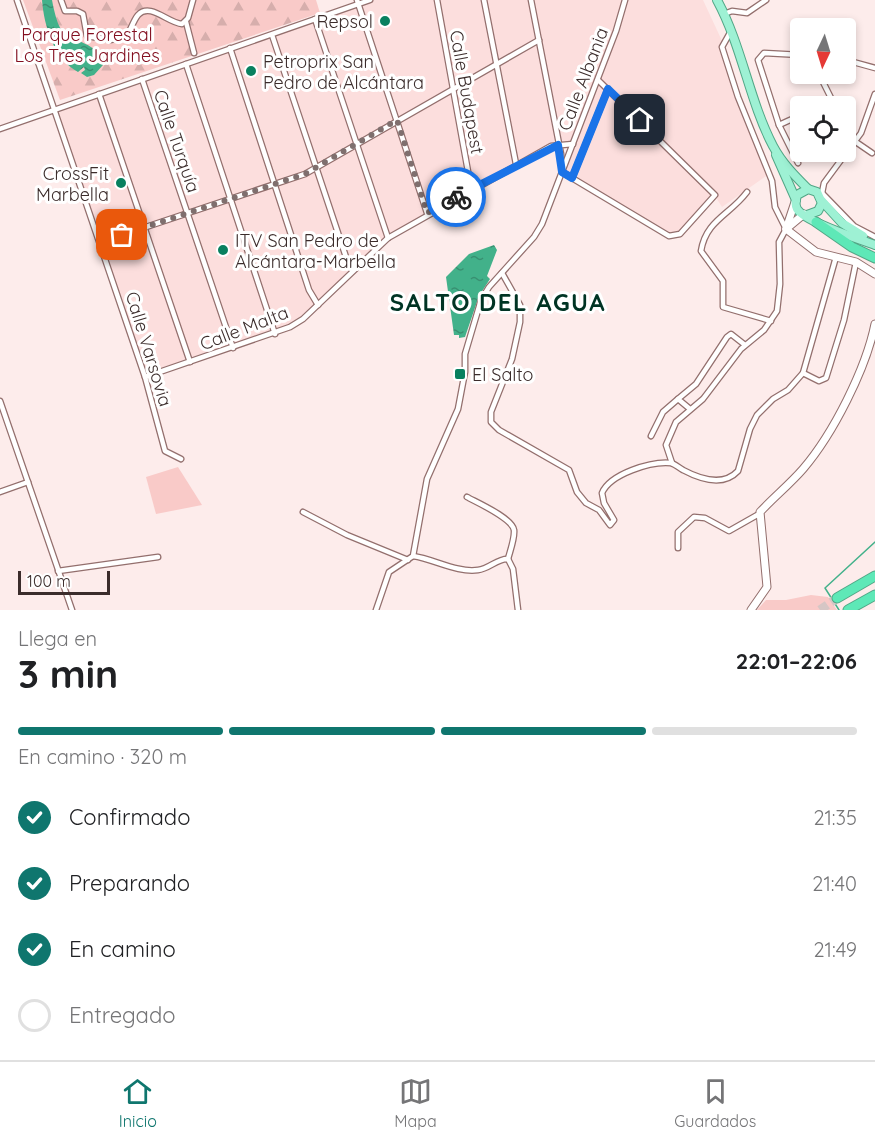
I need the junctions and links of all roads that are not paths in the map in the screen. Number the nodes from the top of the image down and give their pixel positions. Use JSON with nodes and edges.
{"nodes":[{"id":1,"x":18,"y":0,"type":"edge"},
{"id":2,"x":61,"y":0,"type":"edge"},
{"id":3,"x":194,"y":0,"type":"edge"},
{"id":4,"x":370,"y":0,"type":"edge"},
{"id":5,"x":437,"y":0,"type":"edge"},
{"id":6,"x":484,"y":0,"type":"edge"},
{"id":7,"x":531,"y":0,"type":"edge"},
{"id":8,"x":625,"y":0,"type":"edge"},
{"id":9,"x":717,"y":0,"type":"edge"},
{"id":10,"x":766,"y":0,"type":"edge"},
{"id":11,"x":357,"y":2,"type":"edge"},
{"id":12,"x":724,"y":14,"type":"junction"},
{"id":13,"x":315,"y":19,"type":"junction"},
{"id":14,"x":186,"y":22,"type":"junction"},
{"id":15,"x":731,"y":31,"type":"junction"},
{"id":16,"x":272,"y":35,"type":"junction"},
{"id":17,"x":539,"y":39,"type":"junction"},
{"id":18,"x":230,"y":48,"type":"junction"},
{"id":19,"x":194,"y":53,"type":"dead end"},
{"id":20,"x":790,"y":54,"type":"edge"},
{"id":21,"x":496,"y":63,"type":"junction"},
{"id":22,"x":856,"y":63,"type":"edge"},
{"id":23,"x":186,"y":64,"type":"junction"},
{"id":24,"x":875,"y":68,"type":"edge"},
{"id":25,"x":142,"y":79,"type":"junction"},
{"id":26,"x":598,"y":80,"type":"junction"},
{"id":27,"x":453,"y":89,"type":"junction"},
{"id":28,"x":608,"y":89,"type":"junction"},
{"id":29,"x":99,"y":94,"type":"junction"},
{"id":30,"x":875,"y":94,"type":"edge"},
{"id":31,"x":55,"y":110,"type":"junction"},
{"id":32,"x":397,"y":120,"type":"junction"},
{"id":33,"x":790,"y":120,"type":"edge"},
{"id":34,"x":779,"y":125,"type":"junction"},
{"id":35,"x":0,"y":129,"type":"edge"},
{"id":36,"x":856,"y":139,"type":"edge"},
{"id":37,"x":856,"y":142,"type":"edge"},
{"id":38,"x":357,"y":144,"type":"junction"},
{"id":39,"x":573,"y":144,"type":"junction"},
{"id":40,"x":558,"y":145,"type":"junction"},
{"id":41,"x":774,"y":147,"type":"junction"},
{"id":42,"x":872,"y":153,"type":"dead end"},
{"id":43,"x":840,"y":162,"type":"edge"},
{"id":44,"x":798,"y":163,"type":"dead end"},
{"id":45,"x":516,"y":164,"type":"junction"},
{"id":46,"x":316,"y":167,"type":"junction"},
{"id":47,"x":562,"y":172,"type":"junction"},
{"id":48,"x":572,"y":178,"type":"junction"},
{"id":49,"x":824,"y":183,"type":"junction"},
{"id":50,"x":274,"y":184,"type":"junction"},
{"id":51,"x":471,"y":188,"type":"junction"},
{"id":52,"x":809,"y":189,"type":"junction"},
{"id":53,"x":747,"y":192,"type":"dead end"},
{"id":54,"x":821,"y":197,"type":"junction"},
{"id":55,"x":231,"y":198,"type":"junction"},
{"id":56,"x":795,"y":201,"type":"junction"},
{"id":57,"x":188,"y":213,"type":"junction"},
{"id":58,"x":427,"y":213,"type":"junction"},
{"id":59,"x":806,"y":215,"type":"junction"},
{"id":60,"x":816,"y":222,"type":"junction"},
{"id":61,"x":144,"y":227,"type":"junction"},
{"id":62,"x":786,"y":229,"type":"junction"},
{"id":63,"x":388,"y":238,"type":"junction"},
{"id":64,"x":101,"y":242,"type":"junction"},
{"id":65,"x":874,"y":242,"type":"edge"},
{"id":66,"x":836,"y":257,"type":"junction"},
{"id":67,"x":875,"y":258,"type":"edge"},
{"id":68,"x":856,"y":262,"type":"junction"},
{"id":69,"x":354,"y":269,"type":"junction"},
{"id":70,"x":502,"y":273,"type":"junction"},
{"id":71,"x":875,"y":274,"type":"edge"},
{"id":72,"x":318,"y":305,"type":"junction"},
{"id":73,"x":771,"y":321,"type":"junction"},
{"id":74,"x":875,"y":324,"type":"edge"},
{"id":75,"x":275,"y":334,"type":"junction"},
{"id":76,"x":745,"y":345,"type":"junction"},
{"id":77,"x":233,"y":348,"type":"junction"},
{"id":78,"x":190,"y":362,"type":"junction"},
{"id":79,"x":803,"y":373,"type":"junction"},
{"id":80,"x":146,"y":377,"type":"junction"},
{"id":81,"x":678,"y":399,"type":"junction"},
{"id":82,"x":0,"y":401,"type":"edge"},
{"id":83,"x":690,"y":409,"type":"junction"},
{"id":84,"x":651,"y":436,"type":"dead end"},
{"id":85,"x":182,"y":459,"type":"dead end"},
{"id":86,"x":672,"y":463,"type":"junction"},
{"id":87,"x":28,"y":482,"type":"junction"},
{"id":88,"x":0,"y":492,"type":"edge"},
{"id":89,"x":467,"y":496,"type":"dead end"},
{"id":90,"x":303,"y":512,"type":"dead end"},
{"id":91,"x":759,"y":514,"type":"junction"},
{"id":92,"x":678,"y":548,"type":"dead end"},
{"id":93,"x":413,"y":556,"type":"junction"},
{"id":94,"x":158,"y":557,"type":"dead end"},
{"id":95,"x":508,"y":559,"type":"junction"},
{"id":96,"x":408,"y":560,"type":"junction"},
{"id":97,"x":58,"y":571,"type":"junction"},
{"id":98,"x":875,"y":576,"type":"edge"},
{"id":99,"x":875,"y":595,"type":"edge"},
{"id":100,"x":837,"y":598,"type":"tunnel mouth"},
{"id":101,"x":72,"y":610,"type":"edge"},
{"id":102,"x":376,"y":610,"type":"edge"},
{"id":103,"x":518,"y":610,"type":"edge"},
{"id":104,"x":751,"y":610,"type":"edge"},
{"id":105,"x":848,"y":610,"type":"edge"}],
"edges":[{"from":1,"to":31,"type":"street","name":"Calle Varsovia"},
{"from":2,"to":14,"type":"street"},
{"from":3,"to":14,"type":"street"},
{"from":4,"to":11,"type":"street"},
{"from":5,"to":27,"type":"street","name":"Calle Budapest"},
{"from":6,"to":21,"type":"street"},
{"from":7,"to":17,"type":"street"},
{"from":8,"to":26,"type":"street","name":"Calle Albania"},
{"from":9,"to":12,"type":"main road"},
{"from":10,"to":12,"type":"street"},
{"from":11,"to":13,"type":"street"},
{"from":11,"to":32,"type":"street"},
{"from":12,"to":15,"type":"main road"},
{"from":13,"to":16,"type":"street"},
{"from":13,"to":38,"type":"street"},
{"from":14,"to":19,"type":"street"},
{"from":15,"to":41,"type":"main road"},
{"from":15,"to":62,"type":"street"},
{"from":16,"to":18,"type":"street"},
{"from":16,"to":46,"type":"street"},
{"from":17,"to":21,"type":"street"},
{"from":17,"to":40,"type":"street"},
{"from":18,"to":23,"type":"street"},
{"from":18,"to":50,"type":"street"},
{"from":20,"to":34,"type":"street"},
{"from":21,"to":27,"type":"street"},
{"from":21,"to":45,"type":"street"},
{"from":22,"to":24,"type":"street"},
{"from":23,"to":25,"type":"street"},
{"from":23,"to":55,"type":"street"},
{"from":25,"to":29,"type":"street"},
{"from":25,"to":57,"type":"street","name":"Calle Turquía"},
{"from":26,"to":28,"type":"street"},
{"from":26,"to":39,"type":"street","name":"Calle Albania"},
{"from":27,"to":32,"type":"street"},
{"from":27,"to":51,"type":"street","name":"Calle Budapest"},
{"from":28,"to":48,"type":"street"},
{"from":28,"to":48,"type":"street"},
{"from":29,"to":31,"type":"street"},
{"from":29,"to":61,"type":"street"},
{"from":30,"to":36,"type":"street"},
{"from":31,"to":35,"type":"street"},
{"from":31,"to":64,"type":"street","name":"Calle Varsovia"},
{"from":32,"to":38,"type":"street"},
{"from":32,"to":58,"type":"street"},
{"from":33,"to":34,"type":"street"},
{"from":34,"to":44,"type":"street"},
{"from":37,"to":42,"type":"street"},
{"from":38,"to":46,"type":"street"},
{"from":38,"to":63,"type":"street"},
{"from":39,"to":40,"type":"street"},
{"from":39,"to":47,"type":"street","name":"Calle Albania"},
{"from":40,"to":45,"type":"street","name":"Calle Malta"},
{"from":40,"to":47,"type":"street"},
{"from":41,"to":52,"type":"main road"},
{"from":41,"to":56,"type":"main road"},
{"from":43,"to":49,"type":"street"},
{"from":45,"to":51,"type":"street","name":"Calle Malta"},
{"from":46,"to":50,"type":"street"},
{"from":46,"to":69,"type":"street"},
{"from":47,"to":48,"type":"street"},
{"from":47,"to":70,"type":"street","name":"Calle Albania"},
{"from":49,"to":52,"type":"street"},
{"from":49,"to":54,"type":"street"},
{"from":50,"to":55,"type":"street"},
{"from":50,"to":72,"type":"street"},
{"from":51,"to":58,"type":"street","name":"Calle Malta"},
{"from":52,"to":54,"type":"main road"},
{"from":52,"to":56,"type":"main road"},
{"from":53,"to":73,"type":"street"},
{"from":54,"to":59,"type":"main road"},
{"from":54,"to":65,"type":"main road"},
{"from":55,"to":57,"type":"street"},
{"from":55,"to":75,"type":"street"},
{"from":56,"to":59,"type":"main road"},
{"from":56,"to":62,"type":"street"},
{"from":57,"to":61,"type":"street"},
{"from":57,"to":77,"type":"street","name":"Calle Turquía"},
{"from":58,"to":63,"type":"street","name":"Calle Malta"},
{"from":59,"to":60,"type":"main road"},
{"from":59,"to":62,"type":"street"},
{"from":60,"to":65,"type":"main road"},
{"from":60,"to":67,"type":"highway"},
{"from":61,"to":64,"type":"street"},
{"from":61,"to":78,"type":"street"},
{"from":62,"to":66,"type":"street"},
{"from":62,"to":73,"type":"street"},
{"from":63,"to":69,"type":"street","name":"Calle Malta"},
{"from":64,"to":80,"type":"street","name":"Calle Varsovia"},
{"from":66,"to":68,"type":"street"},
{"from":66,"to":79,"type":"street"},
{"from":68,"to":71,"type":"street"},
{"from":68,"to":79,"type":"street"},
{"from":69,"to":72,"type":"street","name":"Calle Malta"},
{"from":70,"to":86,"type":"street"},
{"from":70,"to":93,"type":"street","name":"Calle Albania"},
{"from":72,"to":75,"type":"street","name":"Calle Malta"},
{"from":73,"to":76,"type":"street"},
{"from":74,"to":91,"type":"street"},
{"from":75,"to":77,"type":"street","name":"Calle Malta"},
{"from":76,"to":81,"type":"street"},
{"from":76,"to":83,"type":"street"},
{"from":77,"to":78,"type":"street","name":"Calle Malta"},
{"from":78,"to":80,"type":"street","name":"Calle Malta"},
{"from":79,"to":86,"type":"street"},
{"from":80,"to":85,"type":"street","name":"Calle Varsovia"},
{"from":81,"to":83,"type":"street"},
{"from":81,"to":84,"type":"street"},
{"from":82,"to":87,"type":"street"},
{"from":83,"to":86,"type":"street"},
{"from":87,"to":88,"type":"street"},
{"from":87,"to":97,"type":"street"},
{"from":89,"to":95,"type":"street"},
{"from":90,"to":96,"type":"street"},
{"from":91,"to":92,"type":"street"},
{"from":91,"to":104,"type":"street"},
{"from":93,"to":95,"type":"street"},
{"from":93,"to":96,"type":"street"},
{"from":94,"to":97,"type":"street"},
{"from":95,"to":103,"type":"street"},
{"from":96,"to":102,"type":"street"},
{"from":97,"to":101,"type":"street"},
{"from":98,"to":100,"type":"highway"},
{"from":99,"to":105,"type":"highway"}]}
